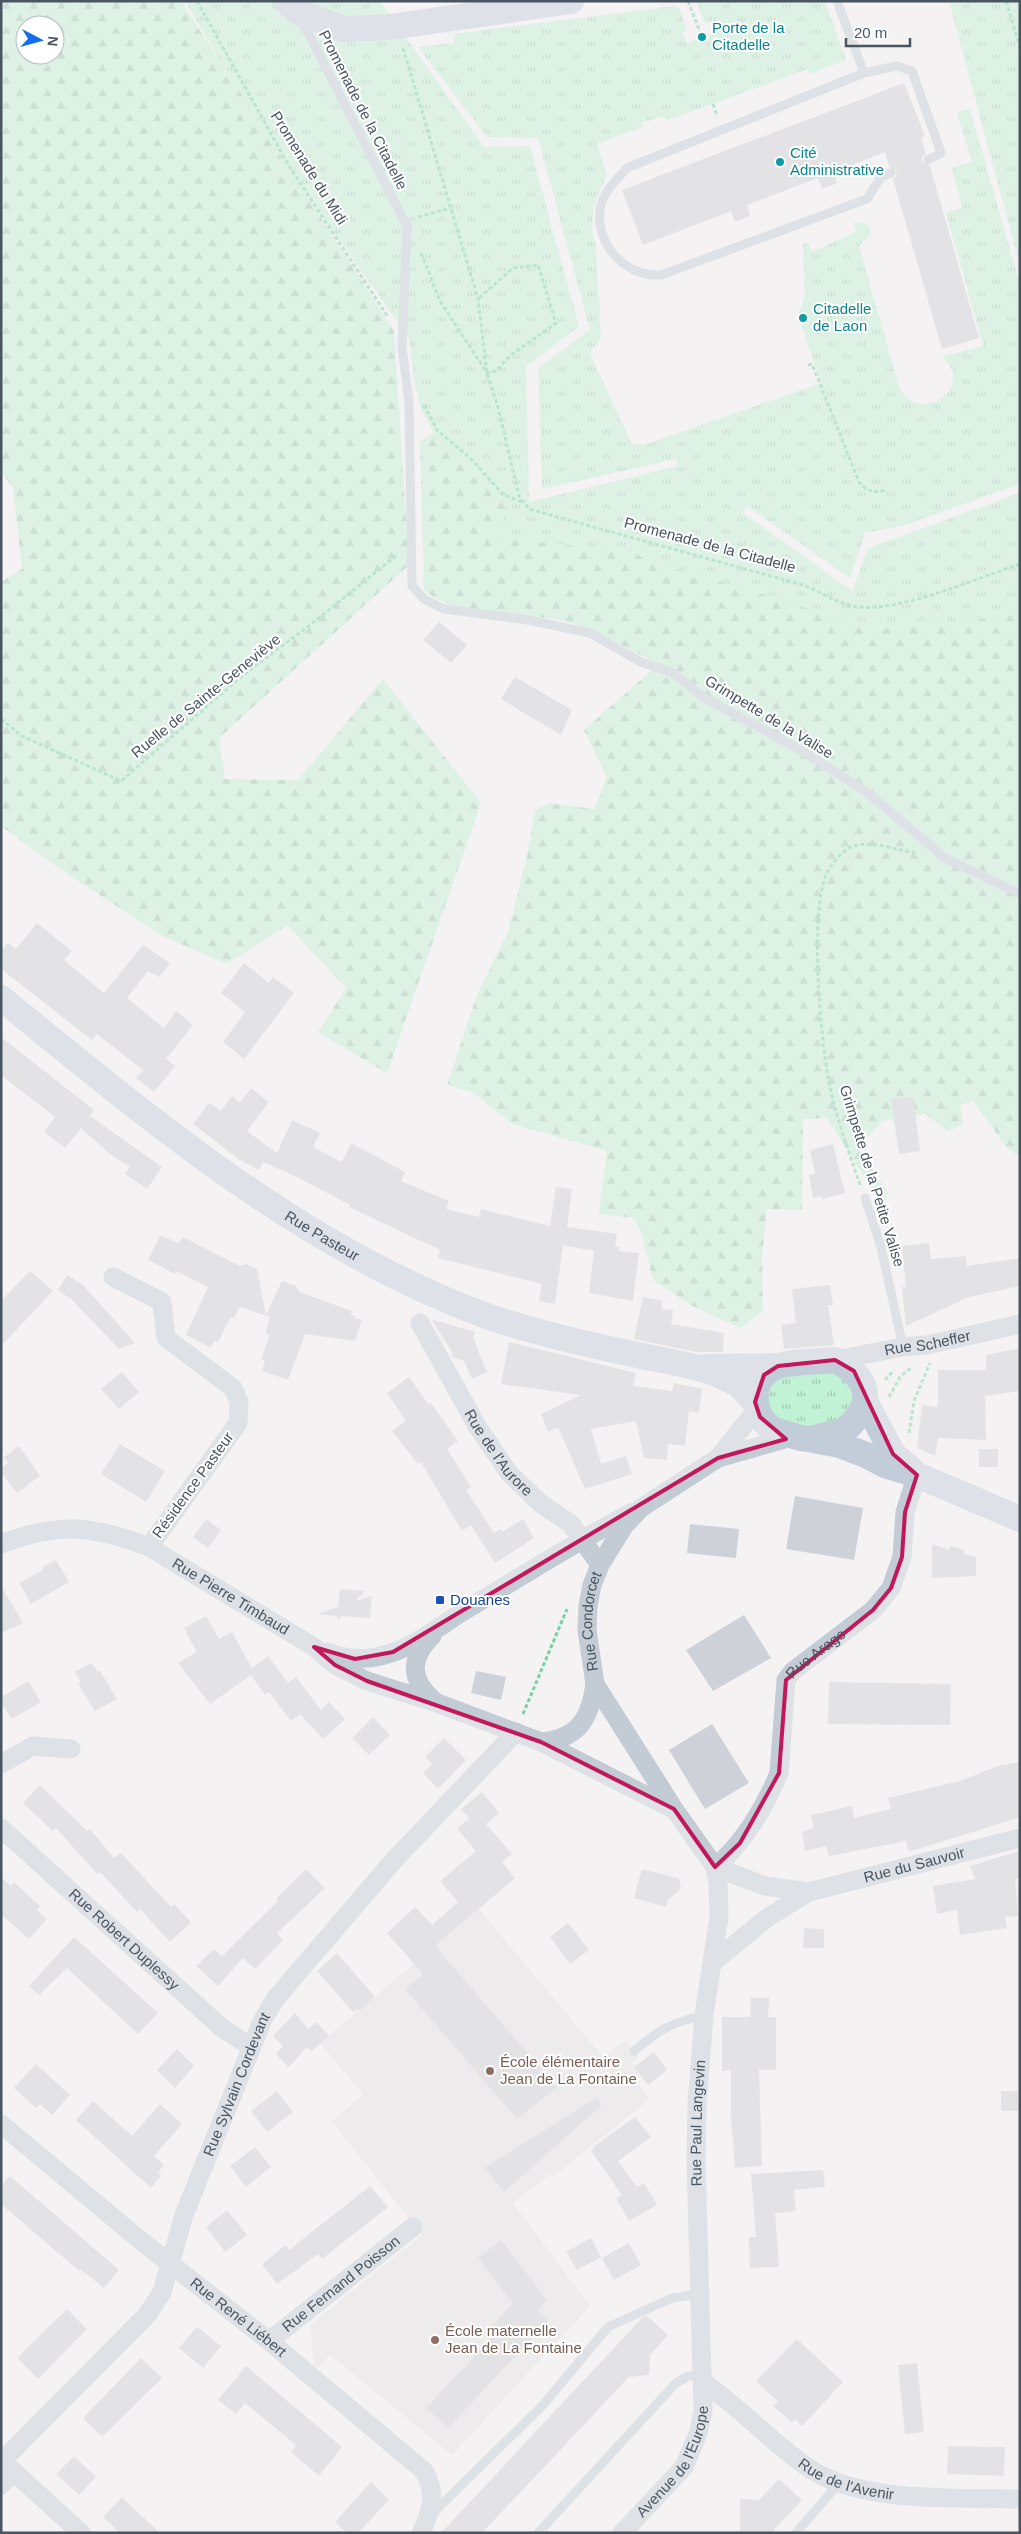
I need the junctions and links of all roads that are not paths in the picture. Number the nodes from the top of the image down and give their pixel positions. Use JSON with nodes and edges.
{"nodes":[{"id":1,"x":571,"y":1,"type":"edge"},
{"id":2,"x":836,"y":1,"type":"edge"},
{"id":3,"x":292,"y":7,"type":"edge"},
{"id":4,"x":864,"y":73,"type":"junction"},
{"id":5,"x":928,"y":160,"type":"dead end"},
{"id":6,"x":891,"y":173,"type":"dead end"},
{"id":7,"x":411,"y":543,"type":"joint"},
{"id":8,"x":1020,"y":894,"type":"edge"},
{"id":9,"x":1,"y":998,"type":"edge"},
{"id":10,"x":865,"y":1198,"type":"road end"},
{"id":11,"x":113,"y":1277,"type":"dead end"},
{"id":12,"x":420,"y":1323,"type":"dead end"},
{"id":13,"x":1020,"y":1324,"type":"edge"},
{"id":14,"x":903,"y":1347,"type":"junction"},
{"id":15,"x":835,"y":1360,"type":"junction"},
{"id":16,"x":778,"y":1366,"type":"junction"},
{"id":17,"x":698,"y":1367,"type":"junction"},
{"id":18,"x":876,"y":1402,"type":"junction"},
{"id":19,"x":756,"y":1406,"type":"junction"},
{"id":20,"x":801,"y":1437,"type":"junction"},
{"id":21,"x":718,"y":1458,"type":"junction"},
{"id":22,"x":917,"y":1475,"type":"junction"},
{"id":23,"x":640,"y":1508,"type":"junction"},
{"id":24,"x":1020,"y":1519,"type":"edge"},
{"id":25,"x":582,"y":1538,"type":"junction"},
{"id":26,"x":1,"y":1544,"type":"edge"},
{"id":27,"x":149,"y":1547,"type":"junction"},
{"id":28,"x":600,"y":1565,"type":"junction"},
{"id":29,"x":444,"y":1624,"type":"junction"},
{"id":30,"x":314,"y":1647,"type":"junction"},
{"id":31,"x":595,"y":1684,"type":"junction"},
{"id":32,"x":437,"y":1703,"type":"junction"},
{"id":33,"x":516,"y":1732,"type":"junction"},
{"id":34,"x":541,"y":1742,"type":"junction"},
{"id":35,"x":71,"y":1749,"type":"dead end"},
{"id":36,"x":1,"y":1764,"type":"edge"},
{"id":37,"x":674,"y":1809,"type":"junction"},
{"id":38,"x":1,"y":1828,"type":"edge"},
{"id":39,"x":1020,"y":1838,"type":"edge"},
{"id":40,"x":715,"y":1868,"type":"junction"},
{"id":41,"x":809,"y":1892,"type":"junction"},
{"id":42,"x":712,"y":1963,"type":"junction"},
{"id":43,"x":704,"y":2015,"type":"junction"},
{"id":44,"x":250,"y":2046,"type":"junction"},
{"id":45,"x":634,"y":2051,"type":"dead end"},
{"id":46,"x":1,"y":2124,"type":"edge"},
{"id":47,"x":413,"y":2227,"type":"dead end"},
{"id":48,"x":170,"y":2263,"type":"junction"},
{"id":49,"x":701,"y":2294,"type":"junction"},
{"id":50,"x":269,"y":2341,"type":"junction"},
{"id":51,"x":703,"y":2379,"type":"junction"},
{"id":52,"x":5,"y":2469,"type":"edge"},
{"id":53,"x":839,"y":2483,"type":"junction"},
{"id":54,"x":1020,"y":2499,"type":"edge"},
{"id":55,"x":424,"y":2526,"type":"edge"},
{"id":56,"x":81,"y":2533,"type":"edge"},
{"id":57,"x":538,"y":2533,"type":"edge"},
{"id":58,"x":622,"y":2533,"type":"edge"},
{"id":59,"x":796,"y":2533,"type":"edge"}],
"edges":[{"from":1,"to":3,"type":"main road"},
{"from":2,"to":4,"type":"lane"},
{"from":3,"to":7,"type":"lane","name":"Promenade de la Citadelle"},
{"from":4,"to":5,"type":"lane"},
{"from":4,"to":6,"type":"lane"},
{"from":7,"to":8,"type":"lane","name":"Grimpette de la Valise"},
{"from":9,"to":17,"type":"main road","name":"Rue Pasteur"},
{"from":10,"to":14,"type":"lane","name":"Grimpette de la Petite Valise"},
{"from":11,"to":27,"type":"street","name":"Résidence Pasteur"},
{"from":12,"to":25,"type":"street","name":"Rue de l'Aurore"},
{"from":13,"to":14,"type":"street","name":"Rue Scheffer"},
{"from":14,"to":15,"type":"street","name":"Rue Scheffer"},
{"from":15,"to":16,"type":"main road"},
{"from":15,"to":18,"type":"main road"},
{"from":16,"to":17,"type":"main road","name":"Rue Pasteur"},
{"from":16,"to":19,"type":"main road"},
{"from":17,"to":19,"type":"main road","name":"Rue Pasteur"},
{"from":18,"to":20,"type":"main road"},
{"from":18,"to":22,"type":"main road"},
{"from":19,"to":20,"type":"main road"},
{"from":19,"to":21,"type":"street","name":"Rue Condorcet"},
{"from":20,"to":21,"type":"street","name":"Rue Condorcet"},
{"from":20,"to":22,"type":"main road"},
{"from":21,"to":23,"type":"street","name":"Rue Condorcet"},
{"from":22,"to":24,"type":"main road"},
{"from":22,"to":40,"type":"street","name":"Rue Arago"},
{"from":23,"to":25,"type":"street","name":"Rue Pierre Timbaud"},
{"from":23,"to":28,"type":"street","name":"Rue Condorcet"},
{"from":25,"to":28,"type":"street","name":"Rue de l'Aurore"},
{"from":25,"to":29,"type":"street","name":"Rue Pierre Timbaud"},
{"from":26,"to":27,"type":"street","name":"Rue Pierre Timbaud"},
{"from":27,"to":30,"type":"street","name":"Rue Pierre Timbaud"},
{"from":28,"to":31,"type":"street","name":"Rue Condorcet"},
{"from":29,"to":30,"type":"street","name":"Rue Pierre Timbaud"},
{"from":29,"to":32,"type":"street"},
{"from":30,"to":32,"type":"street","name":"Rue Pierre Timbaud"},
{"from":31,"to":34,"type":"street"},
{"from":31,"to":37,"type":"street","name":"Rue Condorcet"},
{"from":32,"to":33,"type":"street","name":"Rue Pierre Timbaud"},
{"from":33,"to":34,"type":"street","name":"Rue Pierre Timbaud"},
{"from":33,"to":44,"type":"street","name":"Rue Sylvain Cordevant"},
{"from":34,"to":37,"type":"street","name":"Rue Pierre Timbaud"},
{"from":35,"to":36,"type":"street"},
{"from":37,"to":40,"type":"street","name":"Rue Condorcet"},
{"from":38,"to":44,"type":"street","name":"Rue Robert Duplessy"},
{"from":39,"to":41,"type":"street","name":"Rue du Sauvoir"},
{"from":40,"to":41,"type":"street","name":"Rue du Sauvoir"},
{"from":40,"to":42,"type":"street","name":"Rue Paul Langevin"},
{"from":41,"to":42,"type":"street","name":"Rue du Sauvoir"},
{"from":42,"to":43,"type":"street","name":"Rue Paul Langevin"},
{"from":43,"to":45,"type":"lane"},
{"from":43,"to":49,"type":"street","name":"Rue Paul Langevin"},
{"from":44,"to":48,"type":"street","name":"Rue Sylvain Cordevant"},
{"from":46,"to":48,"type":"street","name":"Rue René Liébert"},
{"from":47,"to":50,"type":"street","name":"Rue Fernand Poisson"},
{"from":48,"to":50,"type":"street","name":"Rue René Liébert"},
{"from":48,"to":52,"type":"street","name":"Rue Sylvain Cordevant"},
{"from":49,"to":51,"type":"street","name":"Rue Paul Langevin"},
{"from":49,"to":55,"type":"lane"},
{"from":50,"to":55,"type":"street","name":"Rue René Liébert"},
{"from":51,"to":53,"type":"street","name":"Rue de l'Avenir"},
{"from":51,"to":57,"type":"lane"},
{"from":51,"to":58,"type":"street","name":"Avenue de l'Europe"},
{"from":52,"to":56,"type":"street"},
{"from":53,"to":54,"type":"street","name":"Rue de l'Avenir"},
{"from":53,"to":59,"type":"lane"}]}
